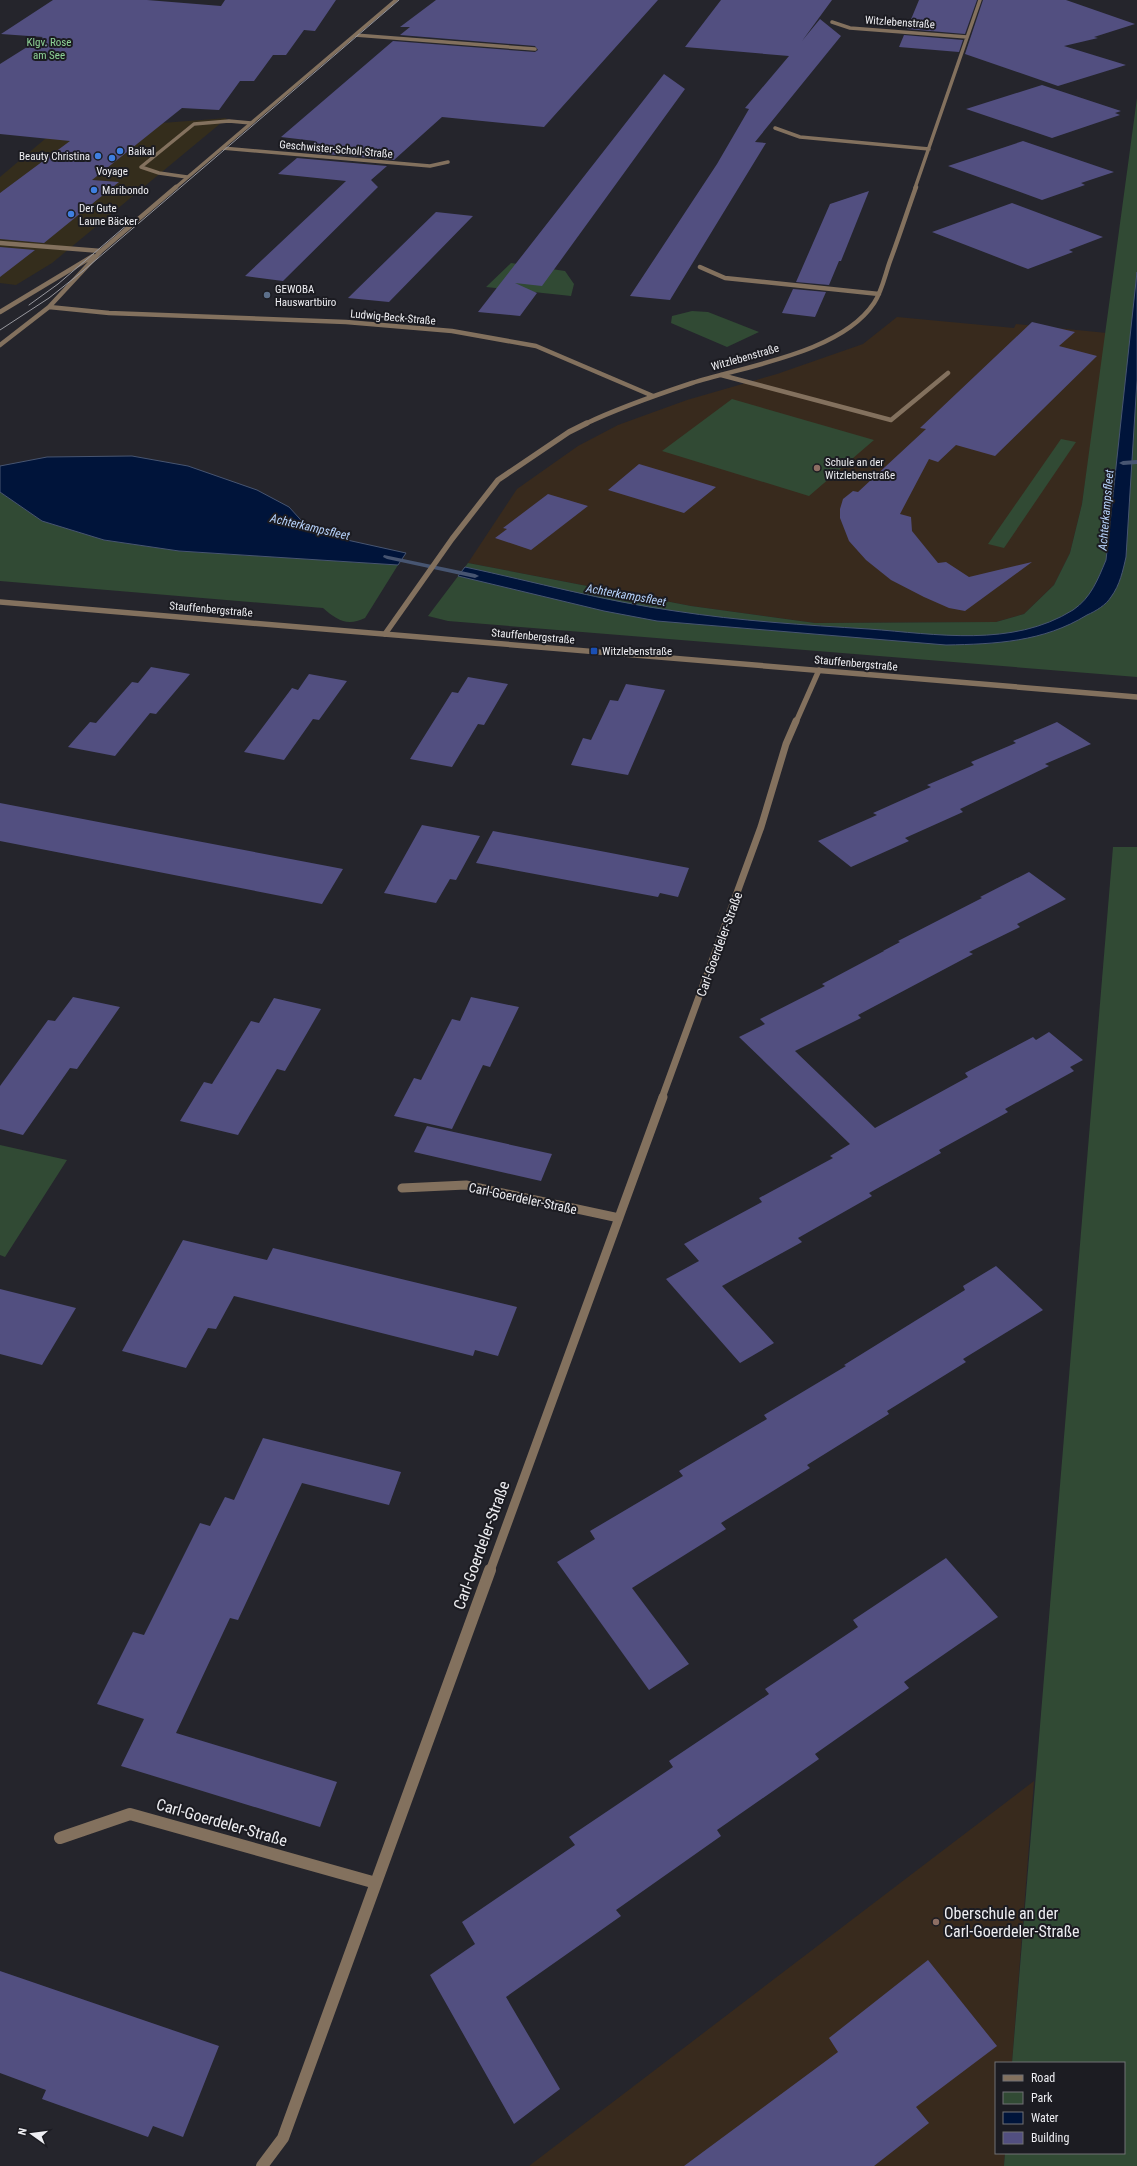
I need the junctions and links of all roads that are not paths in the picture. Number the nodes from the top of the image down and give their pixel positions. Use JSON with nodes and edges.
{"nodes":[{"id":1,"x":396,"y":0,"type":"edge"},
{"id":2,"x":980,"y":0,"type":"edge"},
{"id":3,"x":832,"y":22,"type":"dead end"},
{"id":4,"x":355,"y":35,"type":"junction"},
{"id":5,"x":967,"y":37,"type":"junction"},
{"id":6,"x":534,"y":49,"type":"dead end"},
{"id":7,"x":251,"y":123,"type":"junction"},
{"id":8,"x":775,"y":128,"type":"dead end"},
{"id":9,"x":222,"y":148,"type":"junction"},
{"id":10,"x":929,"y":149,"type":"junction"},
{"id":11,"x":448,"y":162,"type":"dead end"},
{"id":12,"x":187,"y":177,"type":"junction"},
{"id":13,"x":0,"y":243,"type":"edge"},
{"id":14,"x":101,"y":251,"type":"junction"},
{"id":15,"x":700,"y":267,"type":"dead end"},
{"id":16,"x":879,"y":294,"type":"junction"},
{"id":17,"x":49,"y":308,"type":"junction"},
{"id":18,"x":0,"y":312,"type":"edge"},
{"id":19,"x":0,"y":345,"type":"edge"},
{"id":20,"x":948,"y":373,"type":"dead end"},
{"id":21,"x":721,"y":375,"type":"junction"},
{"id":22,"x":653,"y":396,"type":"junction"},
{"id":23,"x":0,"y":602,"type":"edge"},
{"id":24,"x":385,"y":634,"type":"junction"},
{"id":25,"x":819,"y":670,"type":"junction"},
{"id":26,"x":1137,"y":697,"type":"edge"},
{"id":27,"x":402,"y":1188,"type":"dead end"},
{"id":28,"x":619,"y":1218,"type":"junction"},
{"id":29,"x":60,"y":1838,"type":"dead end"},
{"id":30,"x":376,"y":1883,"type":"junction"},
{"id":31,"x":262,"y":2166,"type":"edge"}],
"edges":[{"from":1,"to":4,"type":"street"},
{"from":2,"to":5,"type":"street","name":"Witzlebenstraße"},
{"from":3,"to":5,"type":"street","name":"Witzlebenstraße"},
{"from":4,"to":6,"type":"street"},
{"from":4,"to":7,"type":"street"},
{"from":5,"to":10,"type":"street","name":"Witzlebenstraße"},
{"from":7,"to":9,"type":"street"},
{"from":7,"to":12,"type":"street"},
{"from":8,"to":10,"type":"street"},
{"from":9,"to":11,"type":"street","name":"Geschwister-Scholl-Straße"},
{"from":9,"to":12,"type":"street"},
{"from":10,"to":16,"type":"street","name":"Witzlebenstraße"},
{"from":12,"to":14,"type":"street"},
{"from":13,"to":14,"type":"street"},
{"from":14,"to":17,"type":"street"},
{"from":14,"to":18,"type":"street"},
{"from":15,"to":16,"type":"street"},
{"from":16,"to":21,"type":"street","name":"Witzlebenstraße"},
{"from":17,"to":19,"type":"street"},
{"from":17,"to":22,"type":"street","name":"Ludwig-Beck-Straße"},
{"from":20,"to":21,"type":"street"},
{"from":21,"to":22,"type":"street","name":"Witzlebenstraße"},
{"from":22,"to":24,"type":"street","name":"Witzlebenstraße"},
{"from":23,"to":24,"type":"street","name":"Stauffenbergstraße"},
{"from":24,"to":25,"type":"street","name":"Stauffenbergstraße"},
{"from":25,"to":26,"type":"street","name":"Stauffenbergstraße"},
{"from":25,"to":28,"type":"street","name":"Carl-Goerdeler-Straße"},
{"from":27,"to":28,"type":"street","name":"Carl-Goerdeler-Straße"},
{"from":28,"to":30,"type":"street","name":"Carl-Goerdeler-Straße"},
{"from":29,"to":30,"type":"street","name":"Carl-Goerdeler-Straße"},
{"from":30,"to":31,"type":"street","name":"Carl-Goerdeler-Straße"}]}
